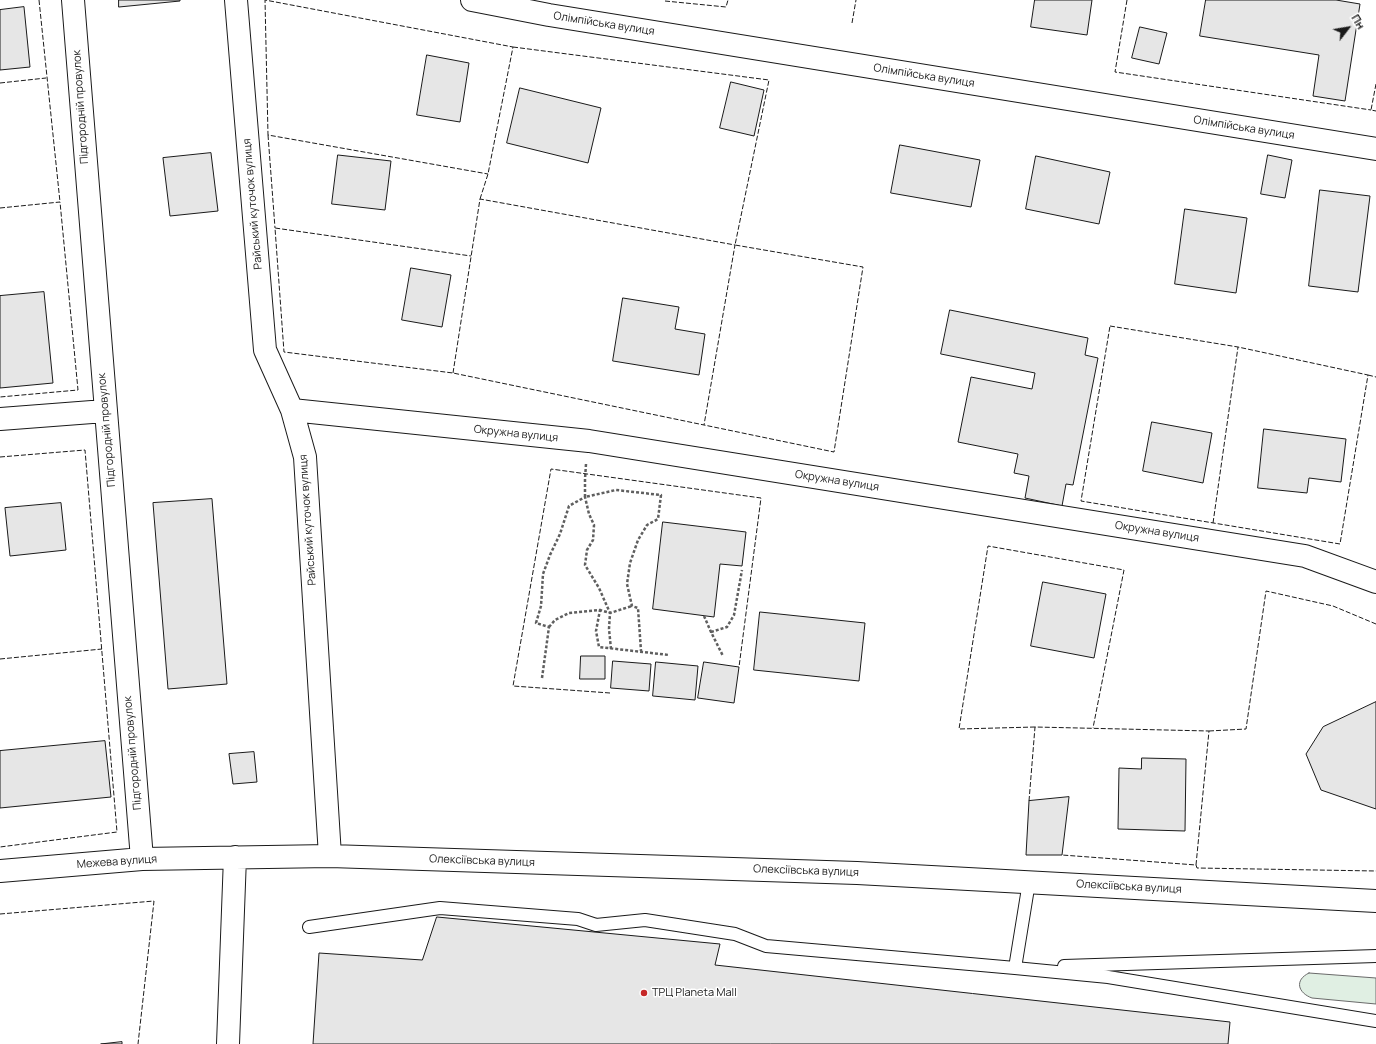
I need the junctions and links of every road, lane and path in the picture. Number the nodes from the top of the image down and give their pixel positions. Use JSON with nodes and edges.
{"nodes":[{"id":1,"x":73,"y":0,"type":"edge"},
{"id":2,"x":236,"y":0,"type":"edge"},
{"id":3,"x":472,"y":0,"type":"edge"},
{"id":4,"x":1376,"y":149,"type":"edge"},
{"id":5,"x":292,"y":410,"type":"junction"},
{"id":6,"x":105,"y":411,"type":"junction"},
{"id":7,"x":0,"y":419,"type":"edge"},
{"id":8,"x":589,"y":441,"type":"junction"},
{"id":9,"x":585,"y":497,"type":"junction"},
{"id":10,"x":742,"y":570,"type":"dead end"},
{"id":11,"x":1376,"y":582,"type":"edge"},
{"id":12,"x":632,"y":606,"type":"junction"},
{"id":13,"x":600,"y":610,"type":"junction"},
{"id":14,"x":610,"y":613,"type":"junction"},
{"id":15,"x":704,"y":616,"type":"dead end"},
{"id":16,"x":550,"y":627,"type":"junction"},
{"id":17,"x":711,"y":632,"type":"junction"},
{"id":18,"x":612,"y":649,"type":"junction"},
{"id":19,"x":641,"y":651,"type":"junction"},
{"id":20,"x":669,"y":654,"type":"dead end"},
{"id":21,"x":723,"y":656,"type":"dead end"},
{"id":22,"x":542,"y":678,"type":"dead end"},
{"id":23,"x":330,"y":856,"type":"junction"},
{"id":24,"x":235,"y":857,"type":"junction"},
{"id":25,"x":142,"y":859,"type":"junction"},
{"id":26,"x":0,"y":871,"type":"edge"},
{"id":27,"x":1029,"y":882,"type":"junction"},
{"id":28,"x":1376,"y":901,"type":"edge"},
{"id":29,"x":309,"y":927,"type":"dead end"},
{"id":30,"x":1376,"y":956,"type":"edge"},
{"id":31,"x":1015,"y":968,"type":"junction"},
{"id":32,"x":1376,"y":1021,"type":"edge"},
{"id":33,"x":228,"y":1044,"type":"edge"}],
"edges":[{"from":1,"to":6,"type":"street","name":"Підгородній провулок"},
{"from":2,"to":5,"type":"street","name":"Райський куточок вулиця"},
{"from":3,"to":4,"type":"street","name":"Олімпійська вулиця"},
{"from":5,"to":8,"type":"street","name":"Окружна вулиця"},
{"from":5,"to":23,"type":"street","name":"Райський куточок вулиця"},
{"from":6,"to":7,"type":"street"},
{"from":6,"to":25,"type":"street","name":"Підгородній провулок"},
{"from":8,"to":9,"type":"path"},
{"from":8,"to":11,"type":"street","name":"Окружна вулиця"},
{"from":9,"to":12,"type":"path"},
{"from":9,"to":14,"type":"path"},
{"from":9,"to":16,"type":"path"},
{"from":10,"to":17,"type":"path"},
{"from":12,"to":14,"type":"path"},
{"from":12,"to":19,"type":"path"},
{"from":13,"to":14,"type":"path"},
{"from":13,"to":16,"type":"path"},
{"from":13,"to":18,"type":"path"},
{"from":14,"to":18,"type":"path"},
{"from":15,"to":17,"type":"path"},
{"from":16,"to":22,"type":"path"},
{"from":17,"to":21,"type":"path"},
{"from":18,"to":19,"type":"path"},
{"from":19,"to":20,"type":"path"},
{"from":23,"to":24,"type":"street","name":"Олексіївська вулиця"},
{"from":23,"to":27,"type":"street","name":"Олексіївська вулиця"},
{"from":24,"to":25,"type":"street","name":"Межева вулиця"},
{"from":24,"to":33,"type":"street"},
{"from":25,"to":26,"type":"street","name":"Межева вулиця"},
{"from":27,"to":28,"type":"street","name":"Олексіївська вулиця"},
{"from":27,"to":31,"type":"lane"},
{"from":29,"to":31,"type":"lane"},
{"from":30,"to":31,"type":"lane"},
{"from":31,"to":32,"type":"lane"}]}
